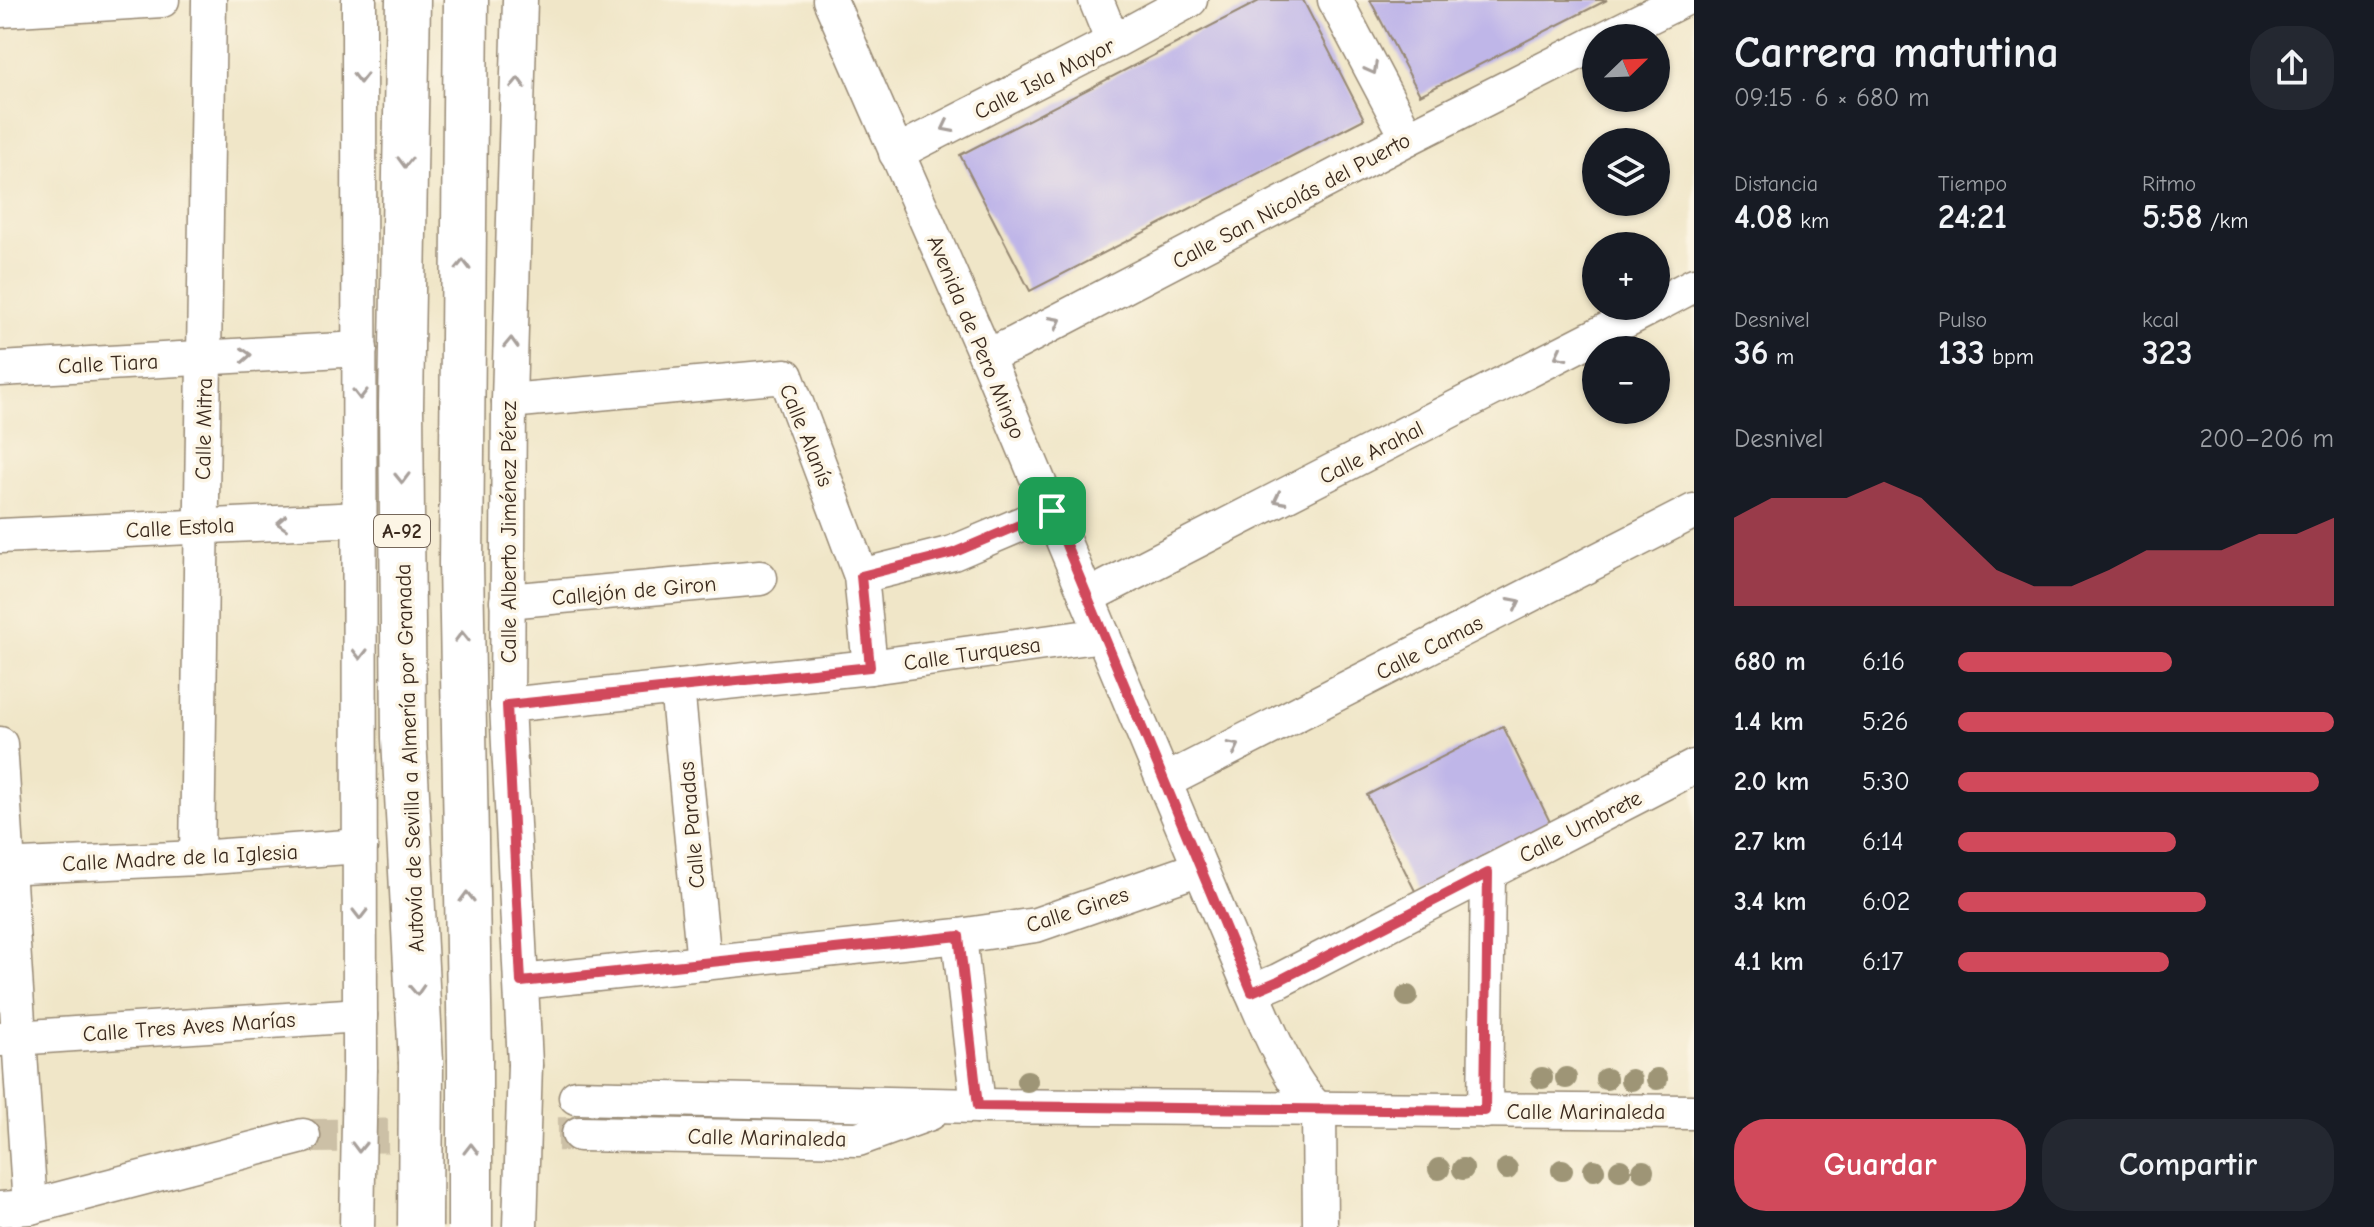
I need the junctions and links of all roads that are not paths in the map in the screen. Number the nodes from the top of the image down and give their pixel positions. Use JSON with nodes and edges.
{"nodes":[{"id":1,"x":162,"y":0,"type":"edge"},
{"id":2,"x":209,"y":0,"type":"edge"},
{"id":3,"x":359,"y":0,"type":"edge"},
{"id":4,"x":408,"y":0,"type":"edge"},
{"id":5,"x":466,"y":0,"type":"edge"},
{"id":6,"x":520,"y":0,"type":"edge"},
{"id":7,"x":830,"y":0,"type":"edge"},
{"id":8,"x":1096,"y":0,"type":"edge"},
{"id":9,"x":1190,"y":0,"type":"edge"},
{"id":10,"x":1335,"y":0,"type":"edge"},
{"id":11,"x":1682,"y":0,"type":"edge"},
{"id":12,"x":0,"y":10,"type":"edge"},
{"id":13,"x":1634,"y":24,"type":"edge"},
{"id":14,"x":1113,"y":42,"type":"junction"},
{"id":15,"x":1582,"y":50,"type":"edge"},
{"id":16,"x":1408,"y":138,"type":"junction"},
{"id":17,"x":896,"y":153,"type":"junction"},
{"id":18,"x":1694,"y":285,"type":"edge"},
{"id":19,"x":1670,"y":297,"type":"edge"},
{"id":20,"x":1626,"y":320,"type":"edge"},
{"id":21,"x":360,"y":349,"type":"junction"},
{"id":22,"x":986,"y":356,"type":"junction"},
{"id":23,"x":204,"y":357,"type":"junction"},
{"id":24,"x":0,"y":369,"type":"edge"},
{"id":25,"x":509,"y":401,"type":"junction"},
{"id":26,"x":1052,"y":511,"type":"junction"},
{"id":27,"x":1694,"y":511,"type":"edge"},
{"id":28,"x":360,"y":519,"type":"junction"},
{"id":29,"x":201,"y":526,"type":"junction"},
{"id":30,"x":0,"y":536,"type":"edge"},
{"id":31,"x":861,"y":576,"type":"junction"},
{"id":32,"x":760,"y":578,"type":"dead end"},
{"id":33,"x":1087,"y":597,"type":"junction"},
{"id":34,"x":507,"y":601,"type":"junction"},
{"id":35,"x":1103,"y":635,"type":"junction"},
{"id":36,"x":870,"y":667,"type":"junction"},
{"id":37,"x":677,"y":687,"type":"junction"},
{"id":38,"x":507,"y":705,"type":"junction"},
{"id":39,"x":0,"y":744,"type":"edge"},
{"id":40,"x":1694,"y":767,"type":"edge"},
{"id":41,"x":1164,"y":782,"type":"junction"},
{"id":42,"x":360,"y":846,"type":"junction"},
{"id":43,"x":197,"y":858,"type":"junction"},
{"id":44,"x":3,"y":867,"type":"edge"},
{"id":45,"x":1200,"y":868,"type":"junction"},
{"id":46,"x":1488,"y":873,"type":"junction"},
{"id":47,"x":959,"y":936,"type":"junction"},
{"id":48,"x":704,"y":963,"type":"junction"},
{"id":49,"x":521,"y":982,"type":"junction"},
{"id":50,"x":1252,"y":992,"type":"junction"},
{"id":51,"x":360,"y":1015,"type":"junction"},
{"id":52,"x":9,"y":1038,"type":"edge"},
{"id":53,"x":576,"y":1097,"type":"tunnel mouth"},
{"id":54,"x":964,"y":1106,"type":"junction"},
{"id":55,"x":1319,"y":1110,"type":"junction"},
{"id":56,"x":1485,"y":1111,"type":"junction"},
{"id":57,"x":1694,"y":1112,"type":"edge"},
{"id":58,"x":579,"y":1134,"type":"tunnel mouth"},
{"id":59,"x":303,"y":1136,"type":"tunnel mouth"},
{"id":60,"x":15,"y":1215,"type":"edge"},
{"id":61,"x":357,"y":1227,"type":"edge"},
{"id":62,"x":420,"y":1227,"type":"edge"},
{"id":63,"x":470,"y":1227,"type":"edge"},
{"id":64,"x":520,"y":1227,"type":"edge"},
{"id":65,"x":1320,"y":1227,"type":"edge"}],
"edges":[{"from":1,"to":12,"type":"street"},
{"from":2,"to":23,"type":"street","name":"Calle Mitra"},
{"from":3,"to":21,"type":"street","one_way":true},
{"from":4,"to":62,"type":"highway","name":"Autovía de Sevilla a Almería por Granada","number":"A-92","one_way":true,"bridge":true},
{"from":63,"to":5,"type":"highway","number":"A-92","one_way":true,"bridge":true},
{"from":25,"to":6,"type":"street","name":"Calle Alberto Jiménez Pérez","one_way":true},
{"from":7,"to":17,"type":"street","name":"Avenida de Pero Mingo"},
{"from":8,"to":14,"type":"street"},
{"from":9,"to":14,"type":"street","name":"Calle Isla Mayor"},
{"from":10,"to":16,"type":"street","one_way":true},
{"from":11,"to":13,"type":"street"},
{"from":14,"to":17,"type":"street","name":"Calle Isla Mayor","one_way":true},
{"from":15,"to":16,"type":"street","name":"Calle San Nicolás del Puerto"},
{"from":22,"to":16,"type":"street","name":"Calle San Nicolás del Puerto","one_way":true},
{"from":17,"to":22,"type":"street","name":"Avenida de Pero Mingo"},
{"from":18,"to":19,"type":"street","name":"Calle Arahal"},
{"from":20,"to":33,"type":"street","name":"Calle Arahal","one_way":true},
{"from":23,"to":21,"type":"street","name":"Calle Tiara","one_way":true},
{"from":21,"to":28,"type":"street","one_way":true},
{"from":22,"to":26,"type":"street","name":"Avenida de Pero Mingo"},
{"from":23,"to":24,"type":"street","name":"Calle Tiara"},
{"from":23,"to":29,"type":"street","name":"Calle Mitra"},
{"from":25,"to":31,"type":"street","name":"Calle Alanís"},
{"from":25,"to":34,"type":"street","name":"Calle Alberto Jiménez Pérez"},
{"from":26,"to":31,"type":"street"},
{"from":26,"to":33,"type":"street","name":"Avenida de Pero Mingo"},
{"from":41,"to":27,"type":"street","name":"Calle Camas","one_way":true},
{"from":28,"to":29,"type":"street","name":"Calle Estola","one_way":true},
{"from":28,"to":42,"type":"street","one_way":true},
{"from":29,"to":30,"type":"street","name":"Calle Estola"},
{"from":29,"to":43,"type":"street","name":"Calle Mitra"},
{"from":31,"to":36,"type":"street","name":"Calle Alanís"},
{"from":32,"to":34,"type":"street","name":"Callejón de Giron"},
{"from":33,"to":35,"type":"street","name":"Avenida de Pero Mingo"},
{"from":34,"to":38,"type":"street","name":"Calle Alberto Jiménez Pérez"},
{"from":35,"to":36,"type":"street","name":"Calle Turquesa"},
{"from":35,"to":41,"type":"street","name":"Avenida de Pero Mingo"},
{"from":36,"to":37,"type":"street","name":"Calle Turquesa"},
{"from":37,"to":38,"type":"street","name":"Calle Turquesa"},
{"from":37,"to":48,"type":"street","name":"Calle Paradas"},
{"from":38,"to":49,"type":"street","name":"Calle Alberto Jiménez Pérez"},
{"from":39,"to":44,"type":"street"},
{"from":40,"to":46,"type":"street","name":"Calle Umbrete"},
{"from":41,"to":45,"type":"street","name":"Avenida de Pero Mingo"},
{"from":42,"to":43,"type":"street","name":"Calle Madre de la Iglesia"},
{"from":42,"to":51,"type":"street","one_way":true},
{"from":43,"to":44,"type":"street","name":"Calle Madre de la Iglesia"},
{"from":44,"to":52,"type":"street"},
{"from":45,"to":47,"type":"street","name":"Calle Gines"},
{"from":45,"to":50,"type":"street","name":"Avenida de Pero Mingo"},
{"from":46,"to":50,"type":"street","name":"Calle Umbrete"},
{"from":46,"to":56,"type":"street"},
{"from":47,"to":48,"type":"street","name":"Calle Gines"},
{"from":47,"to":54,"type":"street"},
{"from":48,"to":49,"type":"street","name":"Calle Gines"},
{"from":49,"to":64,"type":"street","name":"Calle Alberto Jiménez Pérez","bridge":true},
{"from":50,"to":55,"type":"street","name":"Avenida de Pero Mingo"},
{"from":51,"to":52,"type":"street","name":"Calle Tres Aves Marías"},
{"from":51,"to":61,"type":"street","one_way":true,"bridge":true},
{"from":52,"to":60,"type":"street"},
{"from":53,"to":54,"type":"street","name":"Calle Marinaleda"},
{"from":54,"to":55,"type":"street","name":"Calle Marinaleda"},
{"from":54,"to":58,"type":"street","name":"Calle Marinaleda"},
{"from":55,"to":56,"type":"street","name":"Calle Marinaleda"},
{"from":55,"to":65,"type":"street"},
{"from":56,"to":57,"type":"street","name":"Calle Marinaleda"},
{"from":59,"to":60,"type":"street"}]}
